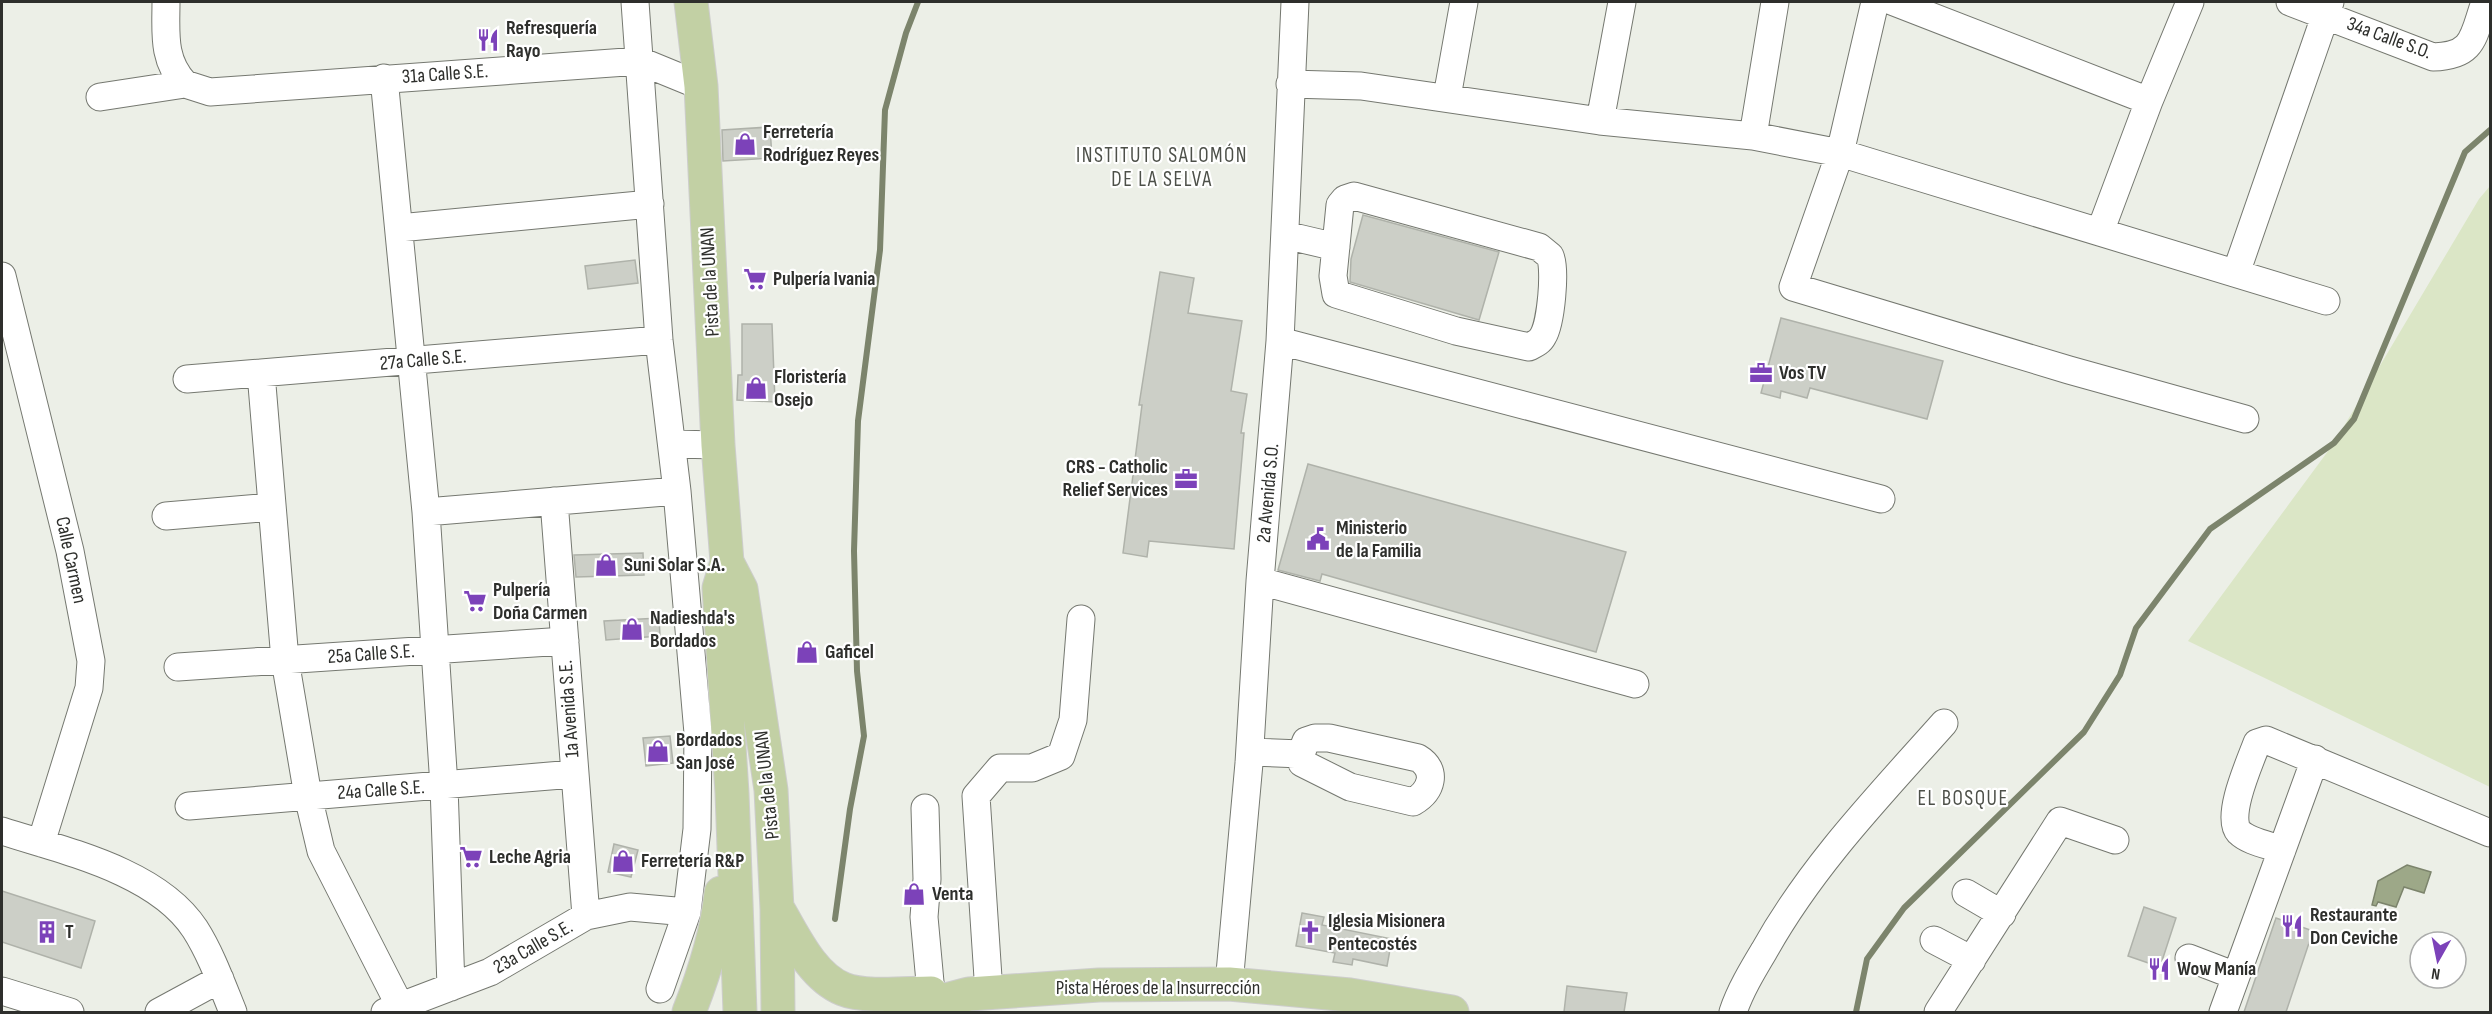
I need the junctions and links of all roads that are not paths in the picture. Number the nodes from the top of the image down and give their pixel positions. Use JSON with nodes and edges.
{"nodes":[{"id":1,"x":166,"y":2,"type":"edge"},
{"id":2,"x":635,"y":2,"type":"edge"},
{"id":3,"x":691,"y":2,"type":"edge"},
{"id":4,"x":1295,"y":2,"type":"edge"},
{"id":5,"x":1464,"y":2,"type":"edge"},
{"id":6,"x":1622,"y":2,"type":"edge"},
{"id":7,"x":1774,"y":2,"type":"edge"},
{"id":8,"x":1875,"y":2,"type":"edge"},
{"id":9,"x":1894,"y":2,"type":"edge"},
{"id":10,"x":2190,"y":2,"type":"edge"},
{"id":11,"x":2290,"y":2,"type":"edge"},
{"id":12,"x":2485,"y":2,"type":"edge"},
{"id":13,"x":2328,"y":8,"type":"edge"},
{"id":14,"x":640,"y":61,"type":"junction"},
{"id":15,"x":384,"y":78,"type":"junction"},
{"id":16,"x":185,"y":84,"type":"junction"},
{"id":17,"x":1290,"y":84,"type":"junction"},
{"id":18,"x":701,"y":86,"type":"junction"},
{"id":19,"x":99,"y":97,"type":"dead end"},
{"id":20,"x":1447,"y":97,"type":"junction"},
{"id":21,"x":2149,"y":101,"type":"junction"},
{"id":22,"x":1600,"y":121,"type":"junction"},
{"id":23,"x":1753,"y":136,"type":"junction"},
{"id":24,"x":1840,"y":153,"type":"junction"},
{"id":25,"x":650,"y":204,"type":"junction"},
{"id":26,"x":399,"y":228,"type":"junction"},
{"id":27,"x":2100,"y":232,"type":"junction"},
{"id":28,"x":1285,"y":235,"type":"junction"},
{"id":29,"x":1336,"y":247,"type":"junction"},
{"id":30,"x":2236,"y":273,"type":"junction"},
{"id":31,"x":2,"y":276,"type":"edge"},
{"id":32,"x":2326,"y":301,"type":"dead end"},
{"id":33,"x":659,"y":340,"type":"junction"},
{"id":34,"x":1280,"y":341,"type":"junction"},
{"id":35,"x":412,"y":361,"type":"junction"},
{"id":36,"x":261,"y":373,"type":"junction"},
{"id":37,"x":188,"y":379,"type":"dead end"},
{"id":38,"x":2245,"y":418,"type":"dead end"},
{"id":39,"x":672,"y":444,"type":"junction"},
{"id":40,"x":718,"y":445,"type":"junction"},
{"id":41,"x":677,"y":491,"type":"junction"},
{"id":42,"x":1881,"y":499,"type":"dead end"},
{"id":43,"x":554,"y":501,"type":"junction"},
{"id":44,"x":272,"y":507,"type":"junction"},
{"id":45,"x":426,"y":512,"type":"junction"},
{"id":46,"x":166,"y":516,"type":"dead end"},
{"id":47,"x":728,"y":562,"type":"junction"},
{"id":48,"x":1260,"y":581,"type":"junction"},
{"id":49,"x":1081,"y":619,"type":"dead end"},
{"id":50,"x":565,"y":641,"type":"junction"},
{"id":51,"x":436,"y":650,"type":"junction"},
{"id":52,"x":285,"y":660,"type":"junction"},
{"id":53,"x":178,"y":667,"type":"dead end"},
{"id":54,"x":1635,"y":684,"type":"dead end"},
{"id":55,"x":1944,"y":723,"type":"dead end"},
{"id":56,"x":1250,"y":752,"type":"junction"},
{"id":57,"x":1301,"y":754,"type":"dead end"},
{"id":58,"x":2315,"y":759,"type":"junction"},
{"id":59,"x":574,"y":774,"type":"junction"},
{"id":60,"x":444,"y":786,"type":"junction"},
{"id":61,"x":732,"y":793,"type":"junction"},
{"id":62,"x":308,"y":796,"type":"junction"},
{"id":63,"x":189,"y":806,"type":"dead end"},
{"id":64,"x":925,"y":808,"type":"dead end"},
{"id":65,"x":2,"y":831,"type":"edge"},
{"id":66,"x":2490,"y":833,"type":"edge"},
{"id":67,"x":2115,"y":840,"type":"dead end"},
{"id":68,"x":41,"y":843,"type":"junction"},
{"id":69,"x":2282,"y":850,"type":"junction"},
{"id":70,"x":1966,"y":893,"type":"dead end"},
{"id":71,"x":777,"y":909,"type":"junction"},
{"id":72,"x":687,"y":912,"type":"junction"},
{"id":73,"x":2002,"y":914,"type":"junction"},
{"id":74,"x":586,"y":916,"type":"junction"},
{"id":75,"x":1934,"y":940,"type":"dead end"},
{"id":76,"x":2189,"y":958,"type":"dead end"},
{"id":77,"x":1972,"y":960,"type":"junction"},
{"id":78,"x":2236,"y":976,"type":"junction"},
{"id":79,"x":220,"y":979,"type":"junction"},
{"id":80,"x":1229,"y":984,"type":"junction"},
{"id":81,"x":451,"y":987,"type":"junction"},
{"id":82,"x":660,"y":989,"type":"dead end"},
{"id":83,"x":2,"y":991,"type":"edge"},
{"id":84,"x":931,"y":993,"type":"junction"},
{"id":85,"x":979,"y":994,"type":"junction"},
{"id":86,"x":392,"y":1009,"type":"edge"},
{"id":87,"x":70,"y":1012,"type":"edge"},
{"id":88,"x":159,"y":1012,"type":"edge"},
{"id":89,"x":233,"y":1012,"type":"edge"},
{"id":90,"x":689,"y":1012,"type":"edge"},
{"id":91,"x":740,"y":1012,"type":"edge"},
{"id":92,"x":778,"y":1012,"type":"edge"},
{"id":93,"x":900,"y":1012,"type":"edge"},
{"id":94,"x":1452,"y":1012,"type":"edge"},
{"id":95,"x":1733,"y":1012,"type":"edge"},
{"id":96,"x":1938,"y":1012,"type":"edge"},
{"id":97,"x":2223,"y":1012,"type":"edge"}],
"edges":[{"from":1,"to":16,"type":"street"},
{"from":2,"to":14,"type":"street"},
{"from":3,"to":18,"type":"main road","name":"Pista de la UNAN"},
{"from":4,"to":17,"type":"street","name":"2a Avenida S.O."},
{"from":5,"to":20,"type":"street"},
{"from":6,"to":22,"type":"street"},
{"from":7,"to":23,"type":"street"},
{"from":8,"to":24,"type":"street"},
{"from":9,"to":21,"type":"street"},
{"from":10,"to":21,"type":"street"},
{"from":11,"to":13,"type":"street","name":"34a Calle S.O."},
{"from":12,"to":13,"type":"street","name":"34a Calle S.O."},
{"from":13,"to":30,"type":"street"},
{"from":14,"to":15,"type":"street","name":"31a Calle S.E."},
{"from":14,"to":18,"type":"street","name":"31a Calle S.E."},
{"from":14,"to":25,"type":"street"},
{"from":15,"to":16,"type":"street","name":"31a Calle S.E."},
{"from":15,"to":26,"type":"street"},
{"from":16,"to":19,"type":"street"},
{"from":17,"to":20,"type":"street"},
{"from":17,"to":28,"type":"street","name":"2a Avenida S.O."},
{"from":18,"to":40,"type":"main road","name":"Pista de la UNAN"},
{"from":20,"to":22,"type":"street"},
{"from":21,"to":27,"type":"street"},
{"from":22,"to":23,"type":"street"},
{"from":23,"to":24,"type":"street"},
{"from":24,"to":27,"type":"street"},
{"from":24,"to":38,"type":"street"},
{"from":25,"to":26,"type":"street"},
{"from":25,"to":33,"type":"street"},
{"from":26,"to":35,"type":"street"},
{"from":27,"to":30,"type":"street"},
{"from":28,"to":29,"type":"street"},
{"from":28,"to":34,"type":"street","name":"2a Avenida S.O."},
{"from":29,"to":29,"type":"street"},
{"from":30,"to":32,"type":"street"},
{"from":31,"to":68,"type":"street","name":"Calle Carmen"},
{"from":33,"to":35,"type":"street","name":"27a Calle S.E."},
{"from":33,"to":39,"type":"street"},
{"from":34,"to":42,"type":"street"},
{"from":34,"to":48,"type":"street","name":"2a Avenida S.O."},
{"from":35,"to":36,"type":"street","name":"27a Calle S.E."},
{"from":35,"to":45,"type":"street"},
{"from":36,"to":37,"type":"street","name":"27a Calle S.E."},
{"from":36,"to":44,"type":"street"},
{"from":39,"to":40,"type":"street"},
{"from":39,"to":41,"type":"street"},
{"from":40,"to":47,"type":"main road","name":"Pista de la UNAN"},
{"from":41,"to":43,"type":"street"},
{"from":41,"to":72,"type":"street"},
{"from":43,"to":45,"type":"street"},
{"from":43,"to":50,"type":"street","name":"1a Avenida S.E."},
{"from":44,"to":46,"type":"street"},
{"from":44,"to":52,"type":"street"},
{"from":45,"to":51,"type":"street"},
{"from":47,"to":61,"type":"main road","name":"Pista de la UNAN"},
{"from":47,"to":71,"type":"main road","name":"Pista de la UNAN"},
{"from":48,"to":54,"type":"street"},
{"from":48,"to":56,"type":"street","name":"2a Avenida S.O."},
{"from":49,"to":85,"type":"street"},
{"from":50,"to":51,"type":"street","name":"25a Calle S.E."},
{"from":50,"to":59,"type":"street","name":"1a Avenida S.E."},
{"from":51,"to":52,"type":"street","name":"25a Calle S.E."},
{"from":51,"to":60,"type":"street"},
{"from":52,"to":53,"type":"street","name":"25a Calle S.E."},
{"from":52,"to":62,"type":"street"},
{"from":55,"to":95,"type":"street"},
{"from":56,"to":57,"type":"street"},
{"from":56,"to":80,"type":"street","name":"2a Avenida S.O."},
{"from":58,"to":66,"type":"street"},
{"from":58,"to":69,"type":"street"},
{"from":58,"to":69,"type":"street"},
{"from":59,"to":60,"type":"street","name":"24a Calle S.E."},
{"from":59,"to":74,"type":"street","name":"1a Avenida S.E."},
{"from":60,"to":62,"type":"street","name":"24a Calle S.E."},
{"from":60,"to":81,"type":"street"},
{"from":61,"to":90,"type":"main road"},
{"from":61,"to":91,"type":"main road","name":"Pista de la UNAN"},
{"from":62,"to":63,"type":"street","name":"24a Calle S.E."},
{"from":62,"to":86,"type":"street"},
{"from":64,"to":84,"type":"street"},
{"from":65,"to":68,"type":"street"},
{"from":67,"to":73,"type":"street"},
{"from":68,"to":79,"type":"street"},
{"from":69,"to":78,"type":"street"},
{"from":70,"to":73,"type":"street"},
{"from":71,"to":84,"type":"main road"},
{"from":71,"to":92,"type":"main road","name":"Pista de la UNAN"},
{"from":72,"to":74,"type":"street","name":"23a Calle S.E."},
{"from":72,"to":82,"type":"street"},
{"from":73,"to":77,"type":"street"},
{"from":74,"to":81,"type":"street","name":"23a Calle S.E."},
{"from":75,"to":77,"type":"street"},
{"from":76,"to":78,"type":"street"},
{"from":77,"to":96,"type":"street"},
{"from":78,"to":97,"type":"street"},
{"from":79,"to":88,"type":"street"},
{"from":79,"to":89,"type":"street"},
{"from":80,"to":85,"type":"main road","name":"Pista Héroes de la Insurrección"},
{"from":80,"to":94,"type":"main road","name":"Pista Héroes de la Insurrección"},
{"from":81,"to":86,"type":"street","name":"23a Calle S.E."},
{"from":83,"to":87,"type":"street"},
{"from":84,"to":85,"type":"main road"},
{"from":85,"to":93,"type":"main road","name":"Pista Héroes de la Insurrección"}]}
